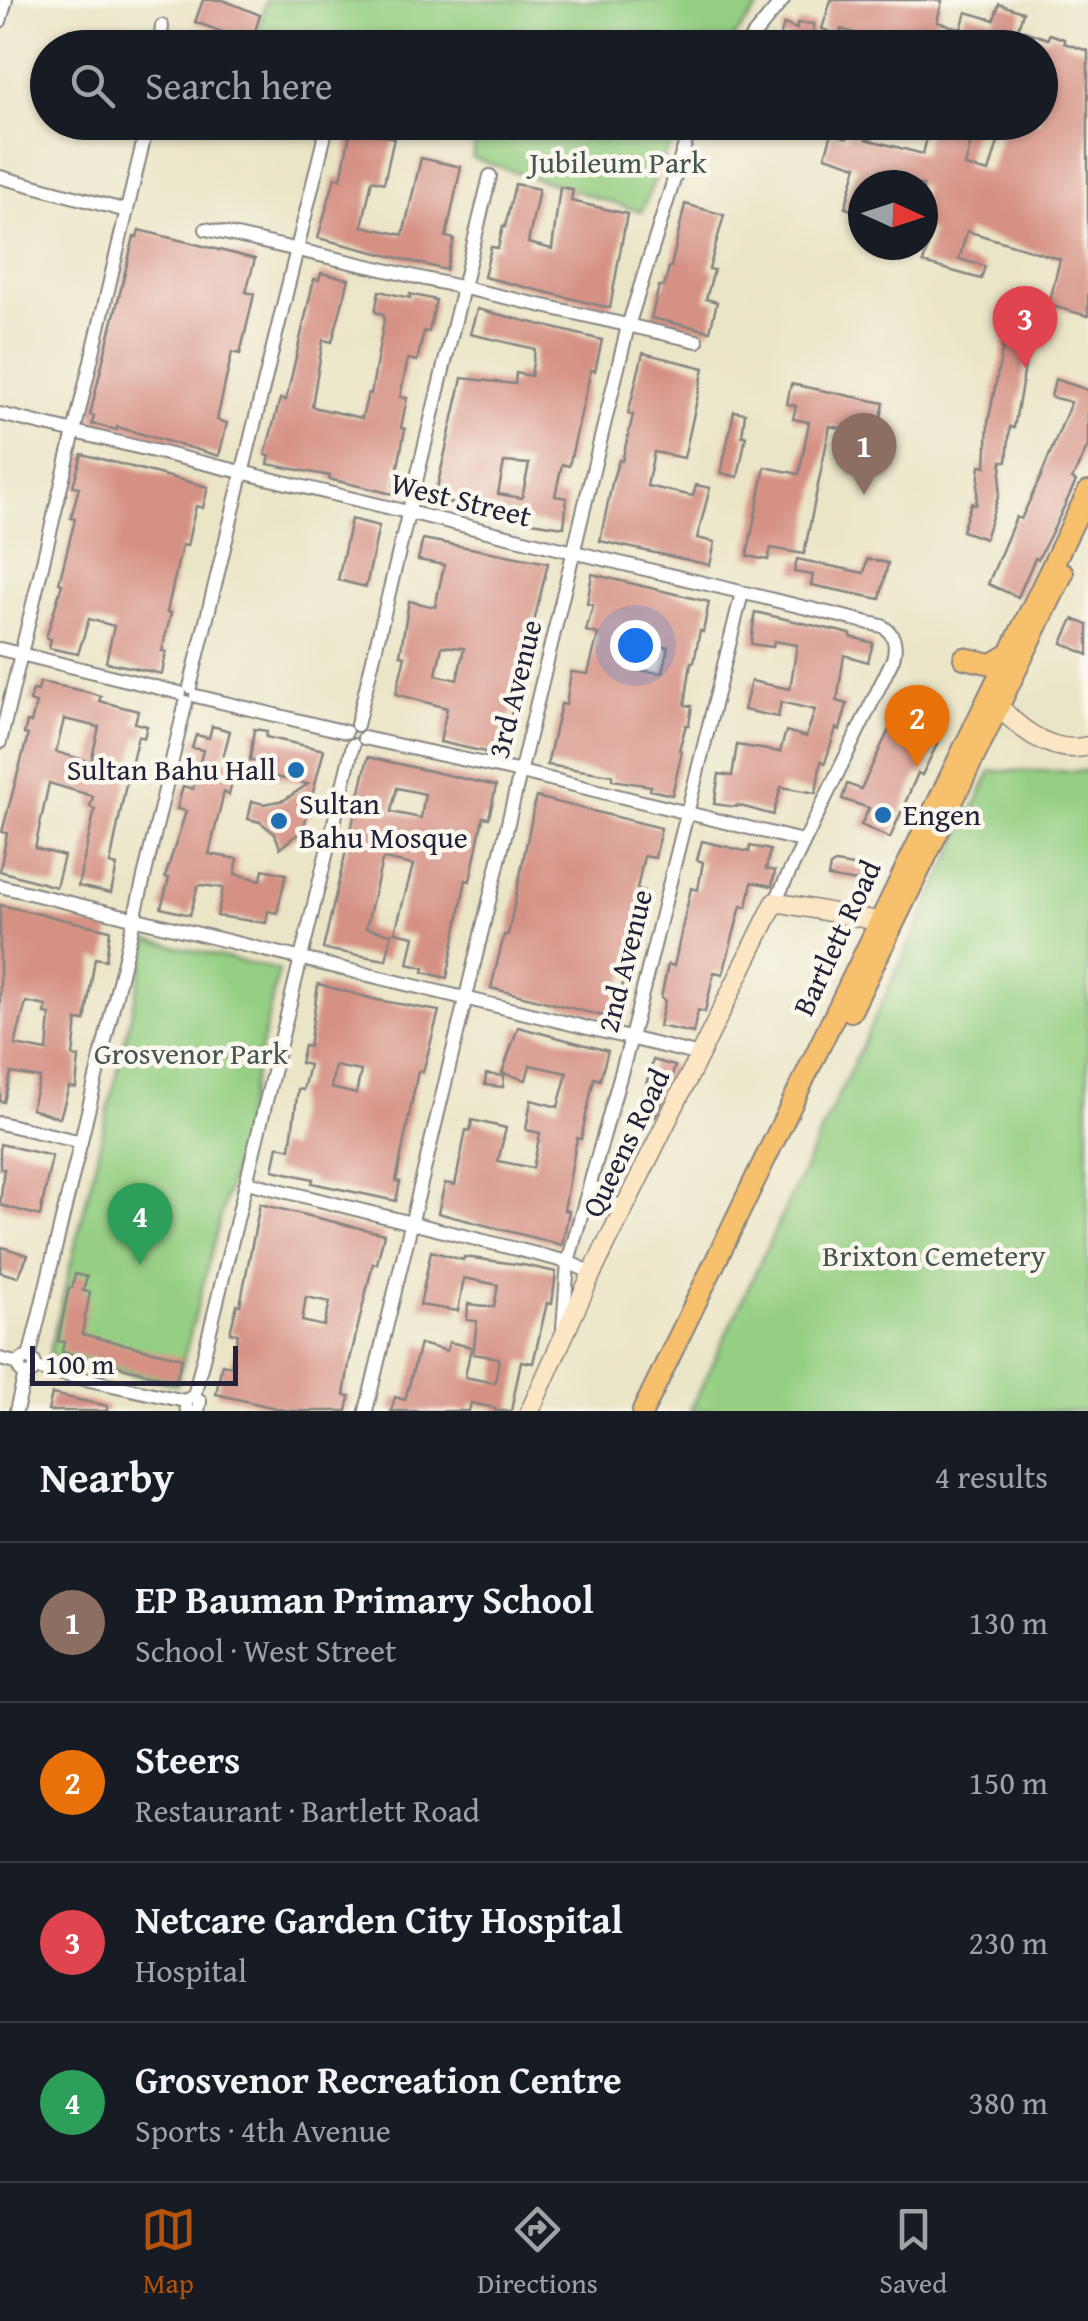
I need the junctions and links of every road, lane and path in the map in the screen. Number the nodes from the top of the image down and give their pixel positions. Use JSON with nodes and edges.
{"nodes":[{"id":1,"x":6,"y":0,"type":"edge"},
{"id":2,"x":784,"y":0,"type":"edge"},
{"id":3,"x":0,"y":20,"type":"edge"},
{"id":4,"x":162,"y":26,"type":"dead end"},
{"id":5,"x":162,"y":30,"type":"edge"},
{"id":6,"x":758,"y":30,"type":"edge"},
{"id":7,"x":144,"y":140,"type":"edge"},
{"id":8,"x":324,"y":140,"type":"edge"},
{"id":9,"x":685,"y":140,"type":"edge"},
{"id":10,"x":490,"y":176,"type":"dead end"},
{"id":11,"x":0,"y":178,"type":"edge"},
{"id":12,"x":126,"y":211,"type":"junction"},
{"id":13,"x":206,"y":228,"type":"dead end"},
{"id":14,"x":297,"y":250,"type":"junction"},
{"id":15,"x":463,"y":288,"type":"junction"},
{"id":16,"x":628,"y":326,"type":"junction"},
{"id":17,"x":697,"y":342,"type":"dead end"},
{"id":18,"x":0,"y":414,"type":"edge"},
{"id":19,"x":74,"y":432,"type":"junction"},
{"id":20,"x":242,"y":472,"type":"junction"},
{"id":21,"x":1088,"y":492,"type":"edge"},
{"id":22,"x":409,"y":513,"type":"junction"},
{"id":23,"x":1088,"y":520,"type":"edge"},
{"id":24,"x":574,"y":552,"type":"junction"},
{"id":25,"x":742,"y":593,"type":"junction"},
{"id":26,"x":0,"y":649,"type":"edge"},
{"id":27,"x":896,"y":650,"type":"joint"},
{"id":28,"x":21,"y":654,"type":"junction"},
{"id":29,"x":1008,"y":654,"type":"junction"},
{"id":30,"x":964,"y":658,"type":"dead end"},
{"id":31,"x":188,"y":695,"type":"junction"},
{"id":32,"x":994,"y":701,"type":"junction"},
{"id":33,"x":355,"y":735,"type":"junction"},
{"id":34,"x":0,"y":742,"type":"edge"},
{"id":35,"x":1088,"y":746,"type":"edge"},
{"id":36,"x":521,"y":772,"type":"junction"},
{"id":37,"x":687,"y":814,"type":"junction"},
{"id":38,"x":802,"y":841,"type":"junction"},
{"id":39,"x":0,"y":886,"type":"edge"},
{"id":40,"x":775,"y":902,"type":"junction"},
{"id":41,"x":134,"y":918,"type":"junction"},
{"id":42,"x":885,"y":924,"type":"junction"},
{"id":43,"x":301,"y":958,"type":"junction"},
{"id":44,"x":466,"y":998,"type":"junction"},
{"id":45,"x":631,"y":1038,"type":"junction"},
{"id":46,"x":700,"y":1055,"type":"junction"},
{"id":47,"x":0,"y":1123,"type":"edge"},
{"id":48,"x":81,"y":1142,"type":"junction"},
{"id":49,"x":246,"y":1182,"type":"junction"},
{"id":50,"x":591,"y":1186,"type":"junction"},
{"id":51,"x":623,"y":1210,"type":"junction"},
{"id":52,"x":412,"y":1222,"type":"junction"},
{"id":53,"x":568,"y":1262,"type":"junction"},
{"id":54,"x":592,"y":1272,"type":"junction"},
{"id":55,"x":562,"y":1340,"type":"junction"},
{"id":56,"x":0,"y":1359,"type":"edge"},
{"id":57,"x":27,"y":1366,"type":"junction"},
{"id":58,"x":196,"y":1406,"type":"edge"},
{"id":59,"x":16,"y":1411,"type":"edge"},
{"id":60,"x":366,"y":1411,"type":"edge"},
{"id":61,"x":530,"y":1411,"type":"edge"},
{"id":62,"x":643,"y":1411,"type":"edge"},
{"id":63,"x":652,"y":1411,"type":"edge"}],
"edges":[{"from":1,"to":3,"type":"street"},
{"from":2,"to":6,"type":"street"},
{"from":4,"to":5,"type":"street"},
{"from":7,"to":12,"type":"street"},
{"from":8,"to":14,"type":"street"},
{"from":9,"to":16,"type":"street","name":"3rd Avenue"},
{"from":10,"to":15,"type":"street"},
{"from":11,"to":12,"type":"street"},
{"from":12,"to":19,"type":"street"},
{"from":13,"to":14,"type":"street"},
{"from":14,"to":15,"type":"street"},
{"from":14,"to":20,"type":"street"},
{"from":15,"to":16,"type":"street"},
{"from":15,"to":22,"type":"street"},
{"from":16,"to":17,"type":"street"},
{"from":16,"to":24,"type":"street","name":"3rd Avenue"},
{"from":18,"to":19,"type":"street","name":"West Street"},
{"from":19,"to":20,"type":"street","name":"West Street"},
{"from":19,"to":28,"type":"street"},
{"from":20,"to":22,"type":"street","name":"West Street"},
{"from":20,"to":31,"type":"street"},
{"from":21,"to":29,"type":"main road","name":"Bartlett Road"},
{"from":22,"to":24,"type":"street","name":"West Street"},
{"from":22,"to":33,"type":"street"},
{"from":23,"to":32,"type":"main road","name":"Bartlett Road"},
{"from":24,"to":25,"type":"street","name":"West Street"},
{"from":24,"to":36,"type":"street","name":"3rd Avenue"},
{"from":25,"to":27,"type":"street","name":"West Street"},
{"from":25,"to":37,"type":"street","name":"2nd Avenue"},
{"from":26,"to":28,"type":"street"},
{"from":27,"to":38,"type":"street","name":"Queens Road"},
{"from":28,"to":31,"type":"street"},
{"from":28,"to":34,"type":"street"},
{"from":29,"to":30,"type":"main road"},
{"from":29,"to":32,"type":"main road","name":"Bartlett Road"},
{"from":31,"to":33,"type":"street"},
{"from":31,"to":41,"type":"street"},
{"from":32,"to":35,"type":"main road"},
{"from":32,"to":42,"type":"main road","name":"Bartlett Road"},
{"from":33,"to":36,"type":"street"},
{"from":33,"to":43,"type":"street"},
{"from":36,"to":37,"type":"street"},
{"from":36,"to":44,"type":"street","name":"3rd Avenue"},
{"from":37,"to":38,"type":"street"},
{"from":37,"to":45,"type":"street","name":"2nd Avenue"},
{"from":38,"to":40,"type":"street","name":"Queens Road"},
{"from":39,"to":41,"type":"street"},
{"from":40,"to":42,"type":"main road"},
{"from":40,"to":46,"type":"main road","name":"Queens Road"},
{"from":41,"to":43,"type":"street"},
{"from":41,"to":48,"type":"street"},
{"from":42,"to":62,"type":"main road","name":"Bartlett Road"},
{"from":42,"to":63,"type":"main road","name":"Bartlett Road"},
{"from":43,"to":44,"type":"street"},
{"from":43,"to":49,"type":"street"},
{"from":44,"to":45,"type":"street"},
{"from":44,"to":52,"type":"street","name":"3rd Avenue"},
{"from":45,"to":46,"type":"street"},
{"from":45,"to":50,"type":"street","name":"2nd Avenue"},
{"from":46,"to":51,"type":"main road","name":"Queens Road"},
{"from":47,"to":48,"type":"street"},
{"from":48,"to":57,"type":"street"},
{"from":49,"to":52,"type":"street"},
{"from":49,"to":58,"type":"street"},
{"from":50,"to":51,"type":"street"},
{"from":50,"to":53,"type":"street","name":"2nd Avenue"},
{"from":51,"to":54,"type":"main road","name":"Queens Road"},
{"from":52,"to":53,"type":"street"},
{"from":52,"to":60,"type":"street","name":"3rd Avenue"},
{"from":53,"to":54,"type":"street"},
{"from":53,"to":55,"type":"street","name":"2nd Avenue"},
{"from":54,"to":55,"type":"main road","name":"Queens Road"},
{"from":55,"to":61,"type":"main road","name":"Queens Road"},
{"from":56,"to":57,"type":"street"},
{"from":57,"to":58,"type":"street"},
{"from":57,"to":59,"type":"street"}]}
